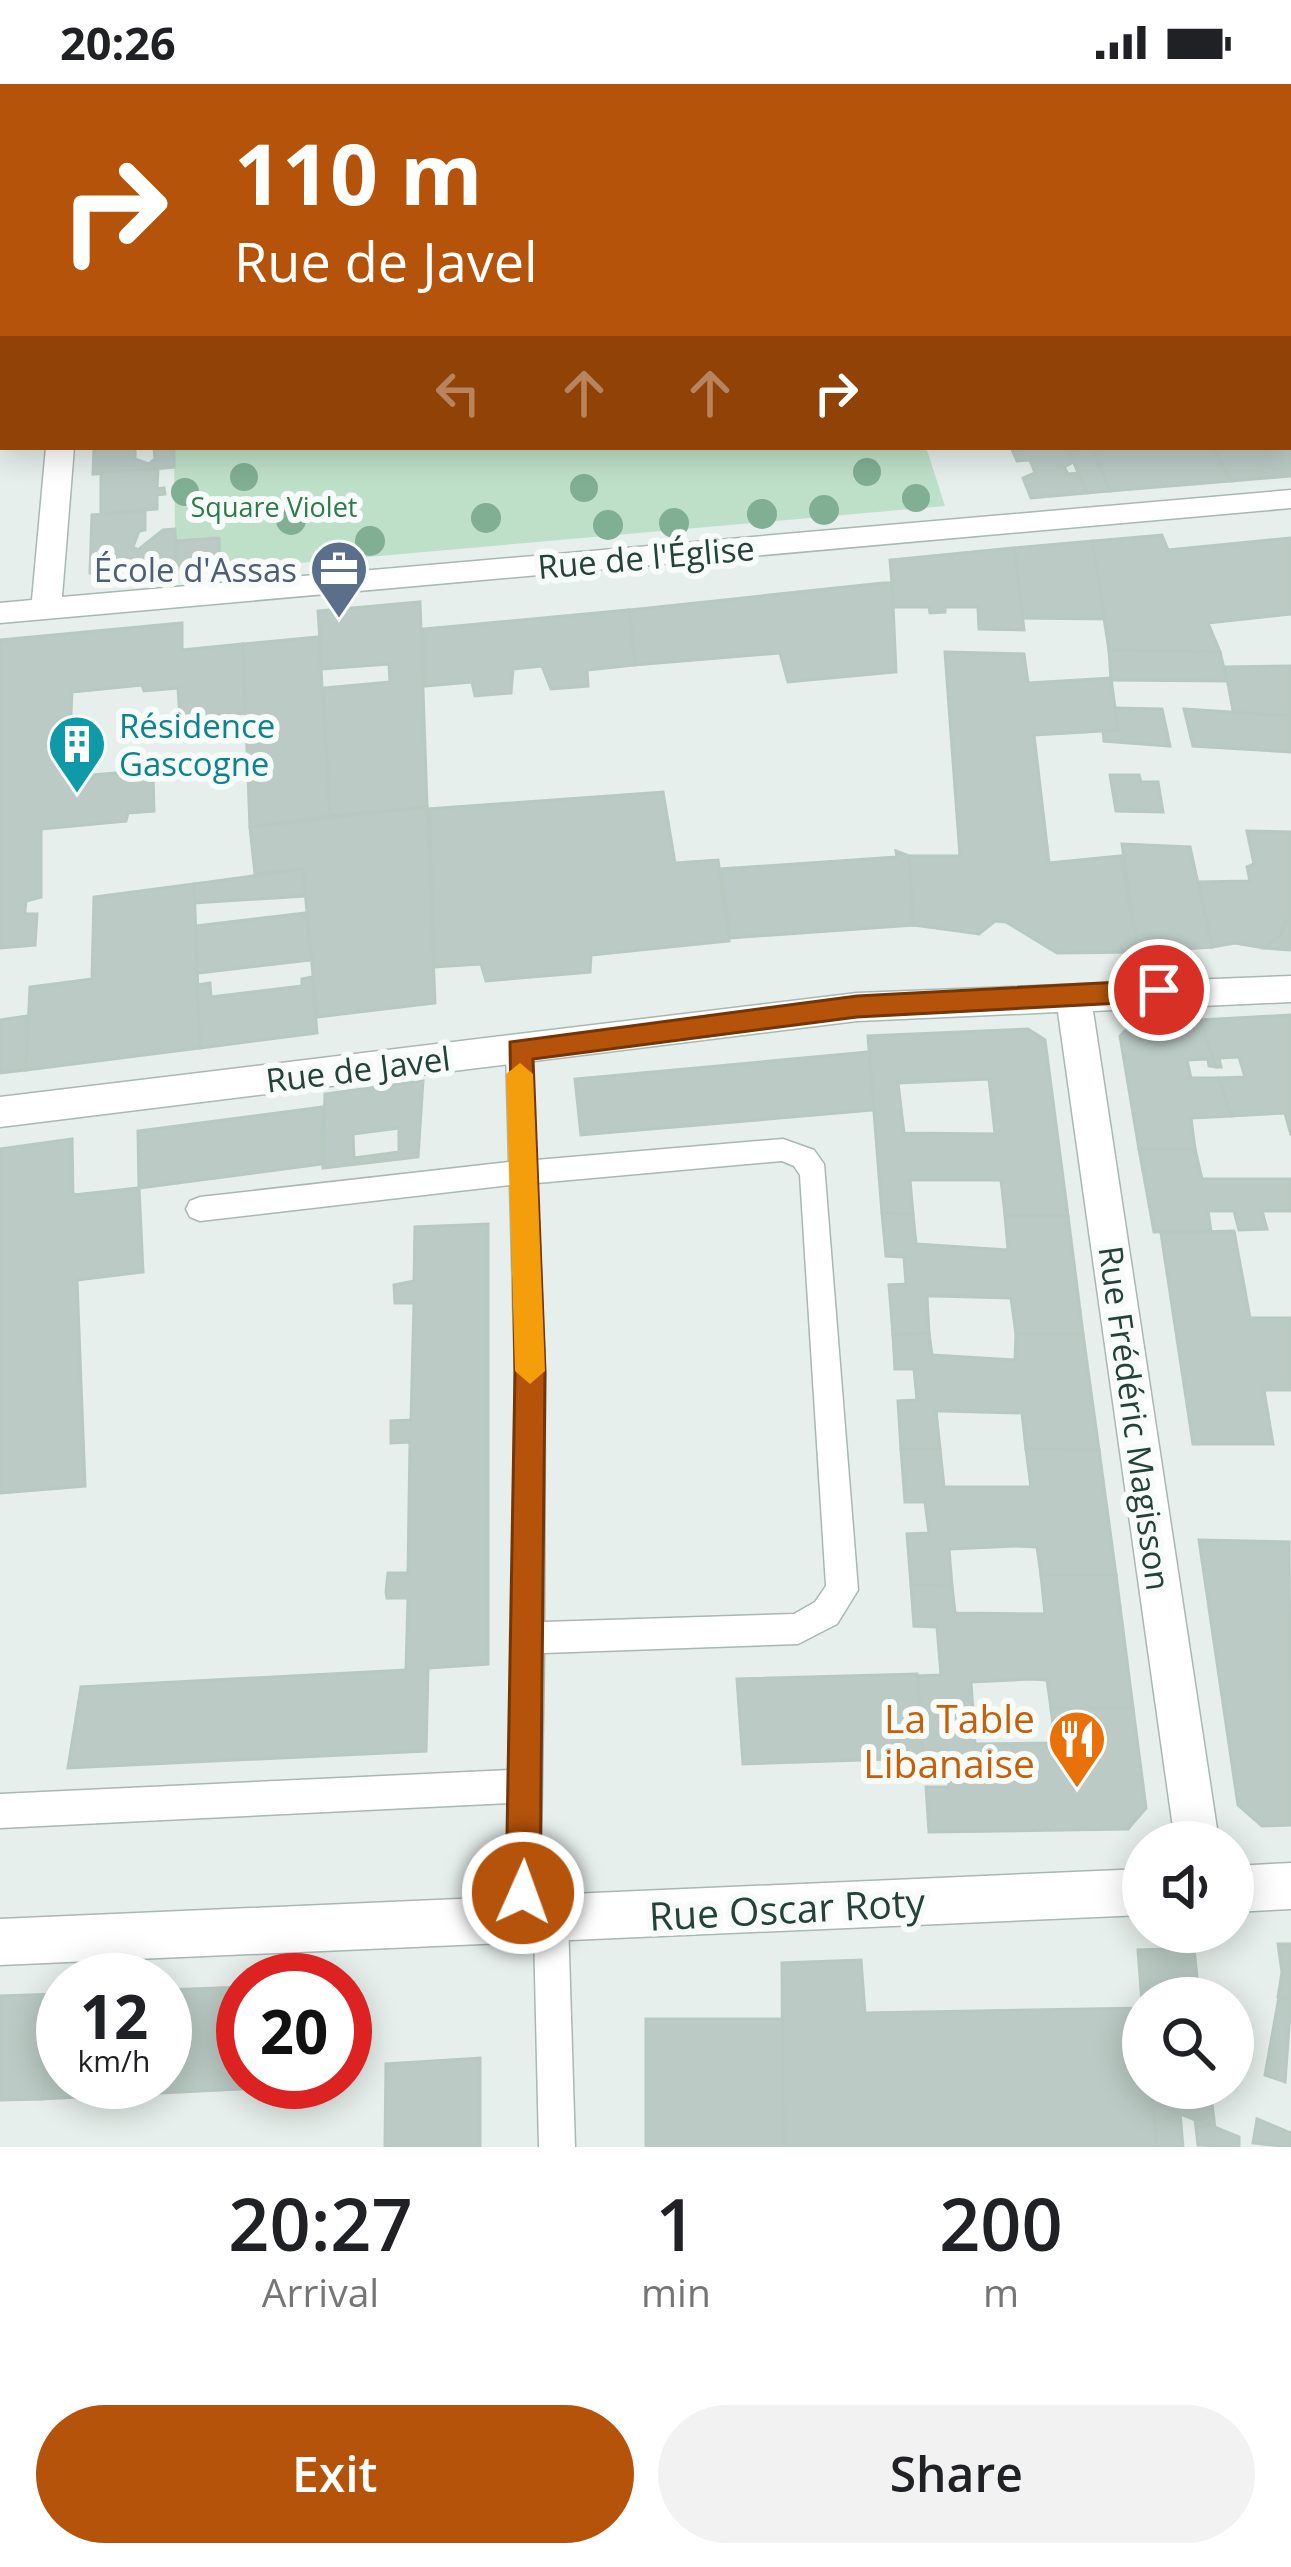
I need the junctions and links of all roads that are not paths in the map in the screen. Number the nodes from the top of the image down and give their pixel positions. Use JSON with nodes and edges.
{"nodes":[{"id":1,"x":60,"y":450,"type":"edge"},
{"id":2,"x":1291,"y":499,"type":"edge"},
{"id":3,"x":46,"y":608,"type":"junction"},
{"id":4,"x":0,"y":613,"type":"edge"},
{"id":5,"x":1291,"y":988,"type":"edge"},
{"id":6,"x":1073,"y":994,"type":"junction"},
{"id":7,"x":519,"y":1050,"type":"junction"},
{"id":8,"x":0,"y":1112,"type":"edge"},
{"id":9,"x":526,"y":1172,"type":"junction"},
{"id":10,"x":200,"y":1209,"type":"dead end"},
{"id":11,"x":528,"y":1638,"type":"junction"},
{"id":12,"x":527,"y":1786,"type":"junction"},
{"id":13,"x":0,"y":1810,"type":"edge"},
{"id":14,"x":1194,"y":1821,"type":"edge"},
{"id":15,"x":1291,"y":1886,"type":"edge"},
{"id":16,"x":1254,"y":1888,"type":"edge"},
{"id":17,"x":1122,"y":1893,"type":"edge"},
{"id":18,"x":537,"y":1919,"type":"junction"},
{"id":19,"x":0,"y":1942,"type":"edge"},
{"id":20,"x":557,"y":2147,"type":"edge"}],
"edges":[{"from":1,"to":3,"type":"street"},
{"from":2,"to":3,"type":"street","name":"Rue de l'Église"},
{"from":3,"to":4,"type":"street","name":"Rue de l'Église"},
{"from":5,"to":6,"type":"street","name":"Rue de Javel"},
{"from":6,"to":7,"type":"street","name":"Rue de Javel"},
{"from":6,"to":14,"type":"street","name":"Rue Frédéric Magisson"},
{"from":7,"to":8,"type":"street","name":"Rue de Javel"},
{"from":7,"to":9,"type":"lane"},
{"from":9,"to":10,"type":"lane"},
{"from":9,"to":11,"type":"lane"},
{"from":9,"to":11,"type":"lane"},
{"from":11,"to":12,"type":"lane"},
{"from":12,"to":13,"type":"lane"},
{"from":12,"to":18,"type":"lane"},
{"from":15,"to":16,"type":"street"},
{"from":17,"to":18,"type":"street","name":"Rue Oscar Roty"},
{"from":18,"to":19,"type":"street","name":"Rue Oscar Roty"},
{"from":18,"to":20,"type":"lane"}]}
